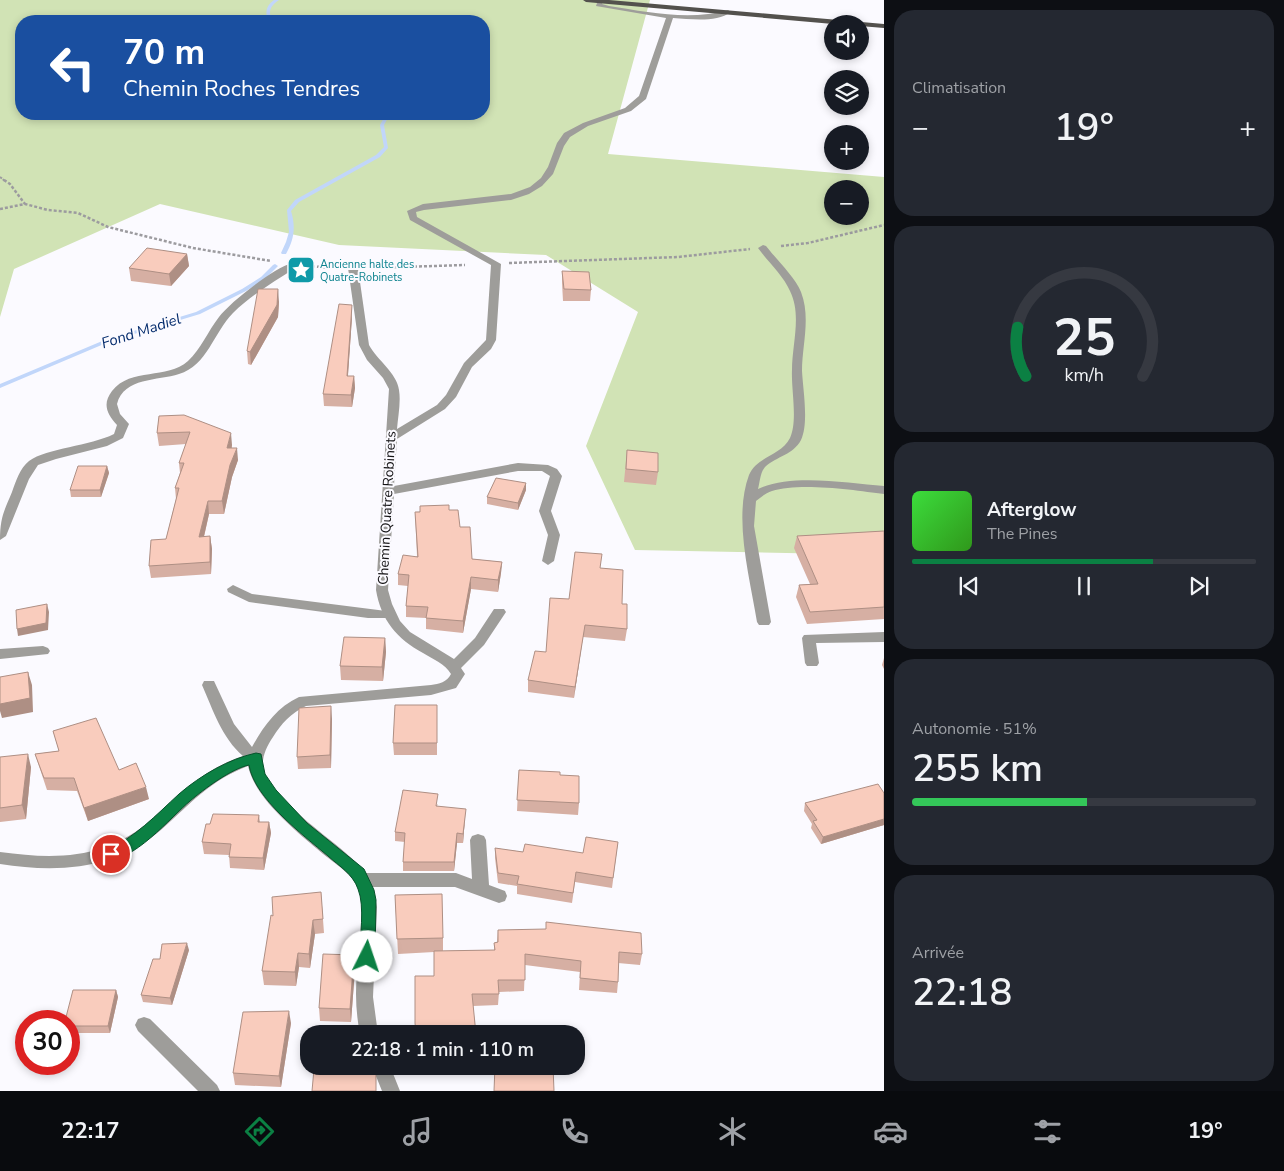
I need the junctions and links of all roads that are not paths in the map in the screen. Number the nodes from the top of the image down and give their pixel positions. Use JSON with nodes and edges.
{"nodes":[{"id":1,"x":586,"y":0,"type":"edge"},
{"id":2,"x":601,"y":1,"type":"edge"},
{"id":3,"x":728,"y":12,"type":"junction"},
{"id":4,"x":670,"y":16,"type":"junction"},
{"id":5,"x":824,"y":21,"type":"edge"},
{"id":6,"x":869,"y":25,"type":"edge"},
{"id":7,"x":884,"y":26,"type":"edge"},
{"id":8,"x":763,"y":248,"type":"dead end"},
{"id":9,"x":292,"y":266,"type":"dead end"},
{"id":10,"x":353,"y":268,"type":"dead end"},
{"id":11,"x":391,"y":438,"type":"junction"},
{"id":12,"x":884,"y":490,"type":"edge"},
{"id":13,"x":388,"y":491,"type":"junction"},
{"id":14,"x":750,"y":500,"type":"junction"},
{"id":15,"x":0,"y":536,"type":"edge"},
{"id":16,"x":548,"y":561,"type":"dead end"},
{"id":17,"x":233,"y":589,"type":"dead end"},
{"id":18,"x":499,"y":612,"type":"dead end"},
{"id":19,"x":389,"y":615,"type":"junction"},
{"id":20,"x":764,"y":622,"type":"dead end"},
{"id":21,"x":884,"y":638,"type":"edge"},
{"id":22,"x":43,"y":651,"type":"dead end"},
{"id":23,"x":0,"y":654,"type":"edge"},
{"id":24,"x":812,"y":663,"type":"dead end"},
{"id":25,"x":454,"y":666,"type":"junction"},
{"id":26,"x":208,"y":685,"type":"dead end"},
{"id":27,"x":256,"y":758,"type":"junction"},
{"id":28,"x":478,"y":840,"type":"dead end"},
{"id":29,"x":0,"y":858,"type":"edge"},
{"id":30,"x":362,"y":880,"type":"junction"},
{"id":31,"x":481,"y":889,"type":"junction"},
{"id":32,"x":499,"y":896,"type":"dead end"},
{"id":33,"x":144,"y":1025,"type":"dead end"},
{"id":34,"x":368,"y":1025,"type":"edge"},
{"id":35,"x":385,"y":1075,"type":"edge"},
{"id":36,"x":211,"y":1091,"type":"edge"},
{"id":37,"x":391,"y":1091,"type":"edge"}],
"edges":[{"from":1,"to":2,"type":"main road"},
{"from":2,"to":3,"type":"main road"},
{"from":2,"to":4,"type":"street"},
{"from":3,"to":4,"type":"street"},
{"from":3,"to":5,"type":"main road"},
{"from":4,"to":11,"type":"street"},
{"from":6,"to":7,"type":"main road"},
{"from":8,"to":14,"type":"street"},
{"from":9,"to":15,"type":"street"},
{"from":10,"to":11,"type":"street","name":"Chemin Quatre Robinets"},
{"from":11,"to":13,"type":"street","name":"Chemin Quatre Robinets"},
{"from":12,"to":14,"type":"street"},
{"from":13,"to":16,"type":"street"},
{"from":13,"to":19,"type":"street","name":"Chemin Quatre Robinets"},
{"from":14,"to":20,"type":"street"},
{"from":17,"to":19,"type":"street"},
{"from":18,"to":25,"type":"street"},
{"from":19,"to":25,"type":"street","name":"Chemin Quatre Robinets"},
{"from":21,"to":24,"type":"street"},
{"from":22,"to":23,"type":"street"},
{"from":25,"to":27,"type":"street"},
{"from":26,"to":27,"type":"street"},
{"from":27,"to":29,"type":"street"},
{"from":27,"to":30,"type":"street"},
{"from":28,"to":31,"type":"street"},
{"from":30,"to":31,"type":"street"},
{"from":30,"to":34,"type":"street"},
{"from":31,"to":32,"type":"street"},
{"from":33,"to":36,"type":"street"},
{"from":35,"to":37,"type":"street"}]}
